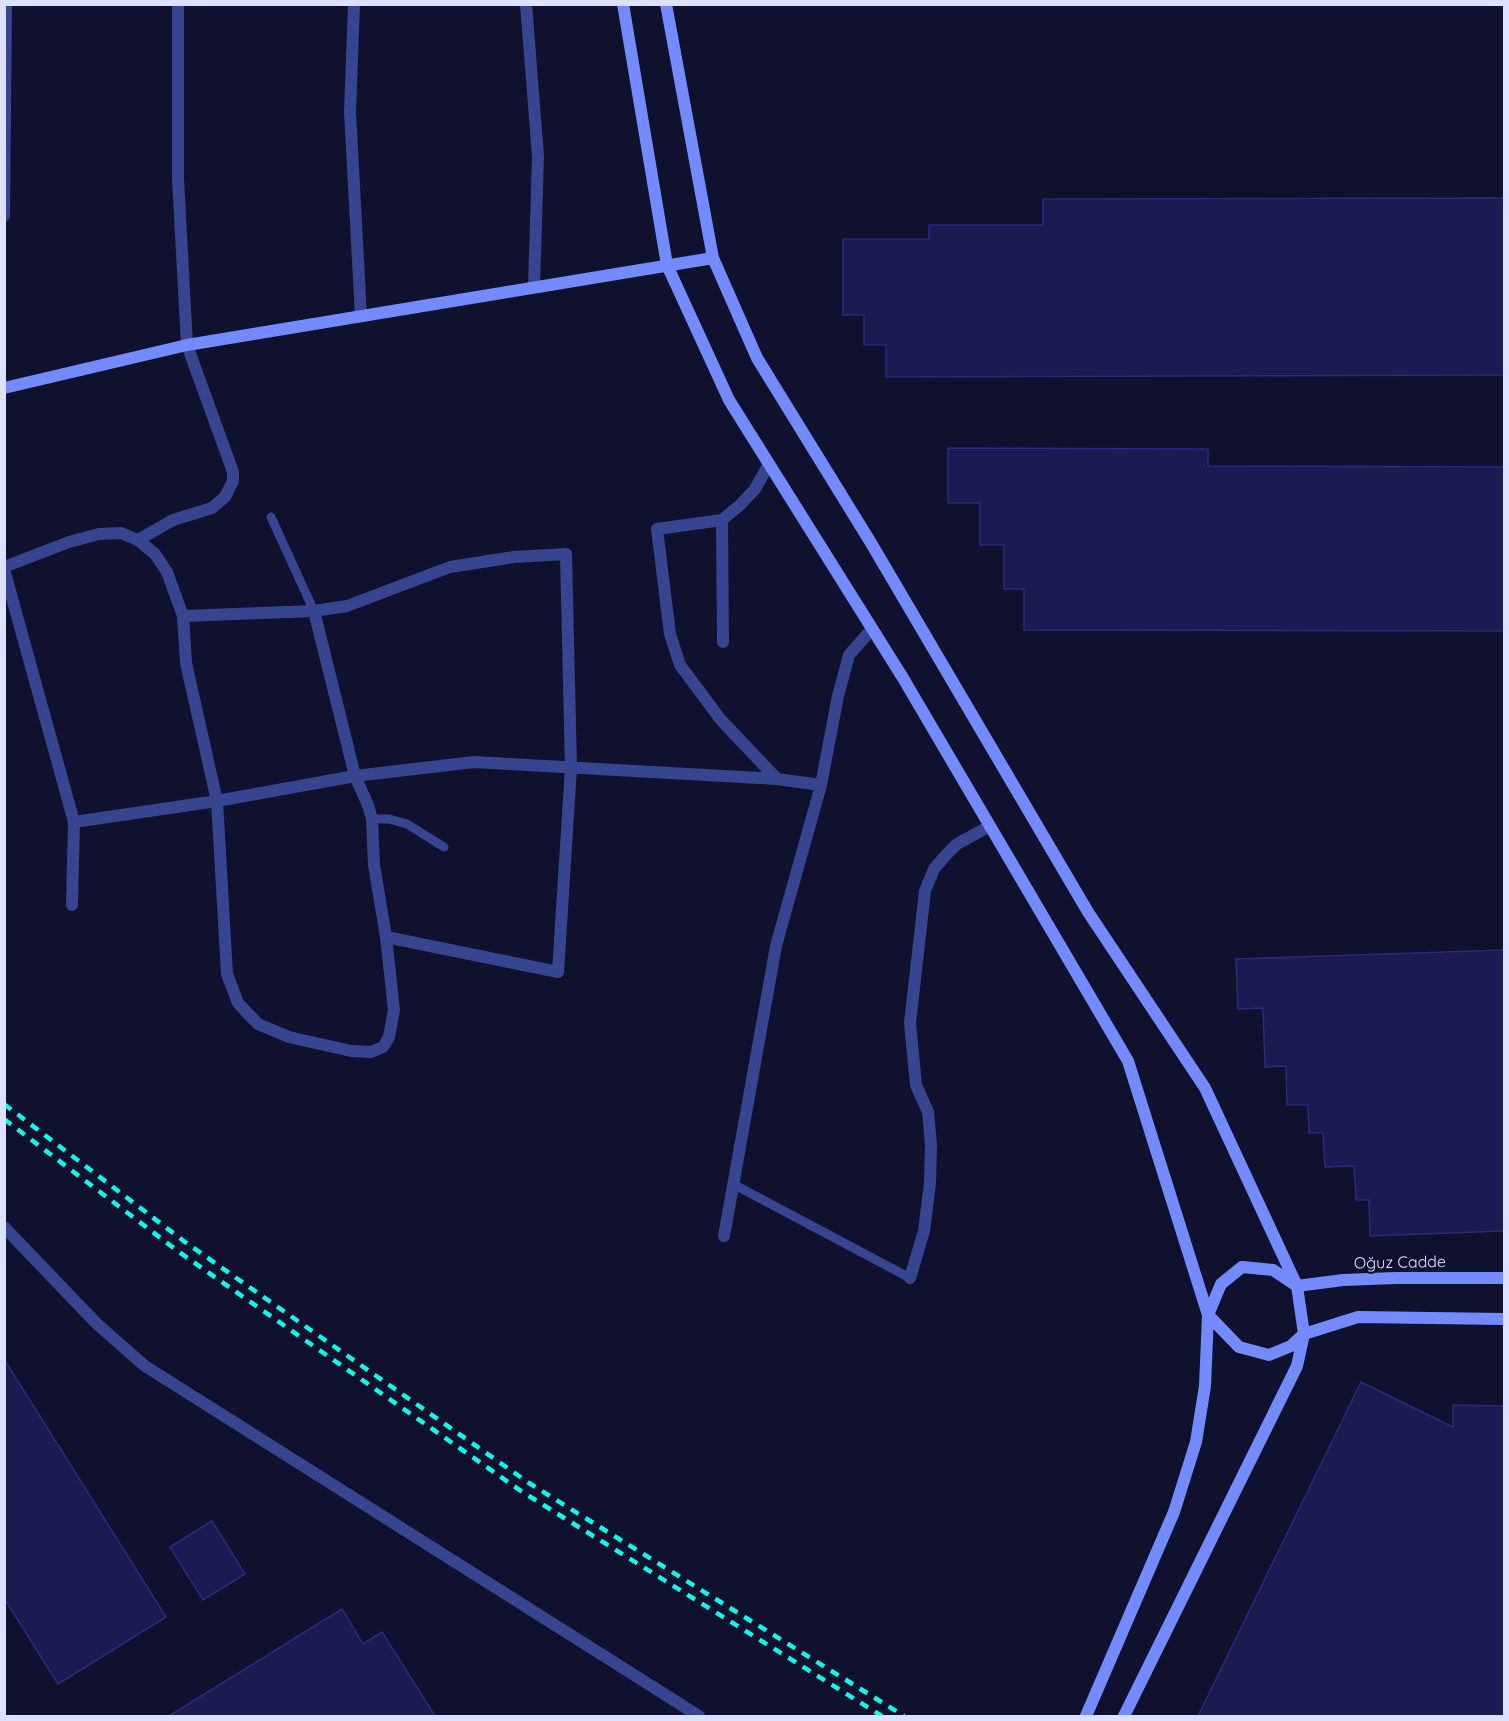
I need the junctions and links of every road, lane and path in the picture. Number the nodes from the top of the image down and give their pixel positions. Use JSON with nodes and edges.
{"nodes":[{"id":1,"x":6,"y":4,"type":"edge"},
{"id":2,"x":178,"y":4,"type":"edge"},
{"id":3,"x":354,"y":4,"type":"edge"},
{"id":4,"x":526,"y":4,"type":"edge"},
{"id":5,"x":623,"y":4,"type":"edge"},
{"id":6,"x":666,"y":4,"type":"edge"},
{"id":7,"x":4,"y":216,"type":"edge"},
{"id":8,"x":713,"y":258,"type":"junction"},
{"id":9,"x":667,"y":266,"type":"junction"},
{"id":10,"x":534,"y":288,"type":"junction"},
{"id":11,"x":361,"y":316,"type":"junction"},
{"id":12,"x":187,"y":345,"type":"junction"},
{"id":13,"x":4,"y":387,"type":"edge"},
{"id":14,"x":769,"y":464,"type":"junction"},
{"id":15,"x":272,"y":517,"type":"dead end"},
{"id":16,"x":722,"y":519,"type":"junction"},
{"id":17,"x":138,"y":540,"type":"junction"},
{"id":18,"x":4,"y":568,"type":"edge"},
{"id":19,"x":314,"y":611,"type":"junction"},
{"id":20,"x":183,"y":616,"type":"junction"},
{"id":21,"x":872,"y":629,"type":"junction"},
{"id":22,"x":723,"y":642,"type":"dead end"},
{"id":23,"x":571,"y":768,"type":"junction"},
{"id":24,"x":355,"y":776,"type":"junction"},
{"id":25,"x":777,"y":779,"type":"junction"},
{"id":26,"x":821,"y":785,"type":"junction"},
{"id":27,"x":217,"y":801,"type":"junction"},
{"id":28,"x":372,"y":819,"type":"junction"},
{"id":29,"x":74,"y":822,"type":"junction"},
{"id":30,"x":990,"y":826,"type":"junction"},
{"id":31,"x":444,"y":847,"type":"dead end"},
{"id":32,"x":72,"y":905,"type":"dead end"},
{"id":33,"x":386,"y":937,"type":"junction"},
{"id":34,"x":733,"y":1184,"type":"junction"},
{"id":35,"x":4,"y":1227,"type":"edge"},
{"id":36,"x":724,"y":1236,"type":"dead end"},
{"id":37,"x":910,"y":1278,"type":"joint"},
{"id":38,"x":1504,"y":1278,"type":"edge"},
{"id":39,"x":1297,"y":1286,"type":"junction"},
{"id":40,"x":1208,"y":1315,"type":"junction"},
{"id":41,"x":1504,"y":1319,"type":"edge"},
{"id":42,"x":1304,"y":1334,"type":"junction"},
{"id":43,"x":699,"y":1716,"type":"edge"},
{"id":44,"x":1086,"y":1716,"type":"edge"},
{"id":45,"x":1124,"y":1716,"type":"edge"}],
"edges":[{"from":1,"to":7,"type":"street"},
{"from":2,"to":12,"type":"street"},
{"from":3,"to":11,"type":"street"},
{"from":4,"to":10,"type":"street"},
{"from":5,"to":9,"type":"main road"},
{"from":6,"to":8,"type":"main road"},
{"from":8,"to":9,"type":"main road"},
{"from":8,"to":39,"type":"main road"},
{"from":9,"to":10,"type":"main road"},
{"from":9,"to":14,"type":"main road"},
{"from":10,"to":11,"type":"main road"},
{"from":11,"to":12,"type":"main road"},
{"from":12,"to":13,"type":"main road"},
{"from":12,"to":17,"type":"street"},
{"from":14,"to":16,"type":"street"},
{"from":14,"to":21,"type":"main road"},
{"from":15,"to":19,"type":"lane"},
{"from":16,"to":22,"type":"street"},
{"from":16,"to":25,"type":"street"},
{"from":17,"to":18,"type":"street"},
{"from":17,"to":20,"type":"street"},
{"from":18,"to":29,"type":"street"},
{"from":19,"to":20,"type":"street"},
{"from":19,"to":23,"type":"street"},
{"from":19,"to":24,"type":"street"},
{"from":20,"to":27,"type":"street"},
{"from":21,"to":26,"type":"street"},
{"from":21,"to":30,"type":"main road"},
{"from":23,"to":24,"type":"street"},
{"from":23,"to":25,"type":"street"},
{"from":23,"to":33,"type":"street"},
{"from":24,"to":27,"type":"street"},
{"from":24,"to":28,"type":"street"},
{"from":25,"to":26,"type":"street"},
{"from":26,"to":34,"type":"street"},
{"from":27,"to":29,"type":"street"},
{"from":27,"to":33,"type":"street"},
{"from":28,"to":31,"type":"lane"},
{"from":28,"to":33,"type":"street"},
{"from":29,"to":32,"type":"street"},
{"from":30,"to":37,"type":"street"},
{"from":30,"to":40,"type":"main road"},
{"from":34,"to":36,"type":"street"},
{"from":34,"to":37,"type":"lane"},
{"from":35,"to":43,"type":"street"},
{"from":38,"to":39,"type":"main road","name":"Oğuz Cadde"},
{"from":39,"to":40,"type":"main road"},
{"from":39,"to":42,"type":"main road"},
{"from":40,"to":42,"type":"main road"},
{"from":40,"to":44,"type":"main road"},
{"from":41,"to":42,"type":"main road"},
{"from":42,"to":45,"type":"main road"}]}
